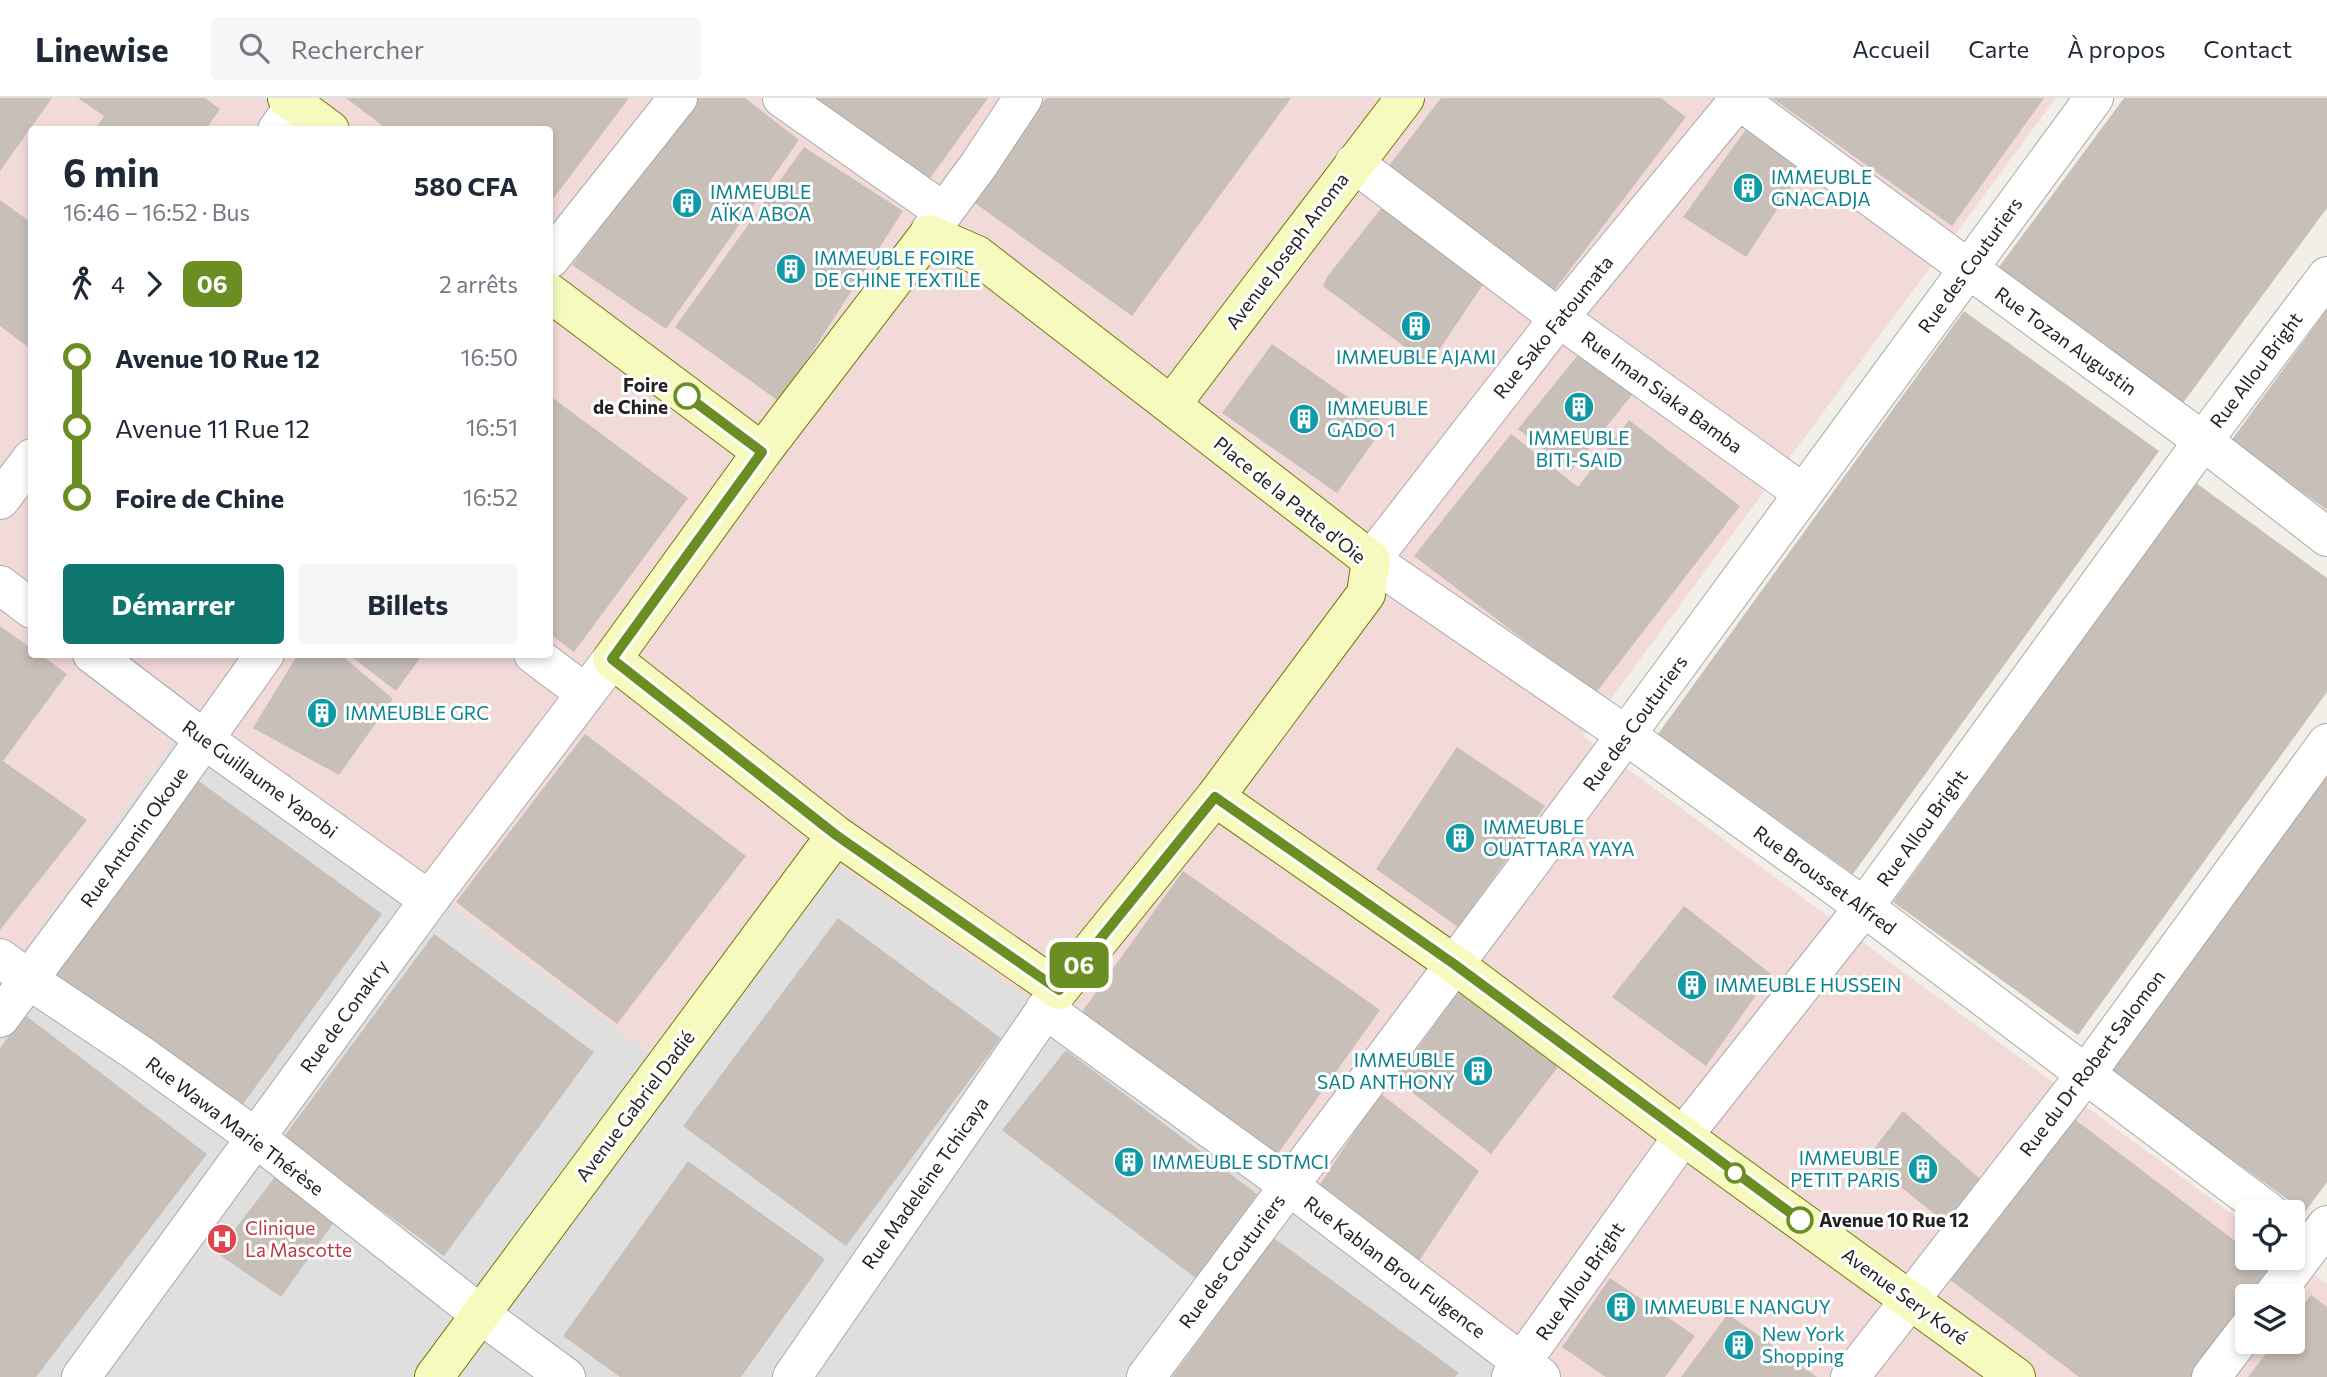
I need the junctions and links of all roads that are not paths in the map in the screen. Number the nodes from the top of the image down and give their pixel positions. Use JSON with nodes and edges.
{"nodes":[{"id":1,"x":678,"y":98,"type":"edge"},
{"id":2,"x":782,"y":98,"type":"edge"},
{"id":3,"x":1023,"y":98,"type":"edge"},
{"id":4,"x":1405,"y":98,"type":"edge"},
{"id":5,"x":2094,"y":98,"type":"edge"},
{"id":6,"x":1738,"y":99,"type":"edge"},
{"id":7,"x":290,"y":107,"type":"edge"},
{"id":8,"x":323,"y":126,"type":"edge"},
{"id":9,"x":1354,"y":163,"type":"junction"},
{"id":10,"x":936,"y":223,"type":"junction"},
{"id":11,"x":553,"y":256,"type":"edge"},
{"id":12,"x":1967,"y":269,"type":"junction"},
{"id":13,"x":2327,"y":276,"type":"edge"},
{"id":14,"x":553,"y":295,"type":"edge"},
{"id":15,"x":1559,"y":318,"type":"junction"},
{"id":16,"x":1171,"y":405,"type":"junction"},
{"id":17,"x":2203,"y":441,"type":"junction"},
{"id":18,"x":762,"y":452,"type":"junction"},
{"id":19,"x":28,"y":463,"type":"edge"},
{"id":20,"x":1802,"y":493,"type":"junction"},
{"id":21,"x":0,"y":500,"type":"edge"},
{"id":22,"x":2327,"y":537,"type":"edge"},
{"id":23,"x":1371,"y":560,"type":"junction"},
{"id":24,"x":0,"y":585,"type":"edge"},
{"id":25,"x":28,"y":606,"type":"edge"},
{"id":26,"x":97,"y":658,"type":"edge"},
{"id":27,"x":262,"y":658,"type":"edge"},
{"id":28,"x":538,"y":658,"type":"edge"},
{"id":29,"x":612,"y":659,"type":"junction"},
{"id":30,"x":585,"y":693,"type":"junction"},
{"id":31,"x":1626,"y":735,"type":"junction"},
{"id":32,"x":205,"y":740,"type":"junction"},
{"id":33,"x":2327,"y":743,"type":"edge"},
{"id":34,"x":1215,"y":797,"type":"junction"},
{"id":35,"x":836,"y":835,"type":"junction"},
{"id":36,"x":429,"y":900,"type":"junction"},
{"id":37,"x":1864,"y":907,"type":"junction"},
{"id":38,"x":1454,"y":964,"type":"junction"},
{"id":39,"x":14,"y":969,"type":"edge"},
{"id":40,"x":1052,"y":1000,"type":"junction"},
{"id":41,"x":0,"y":1018,"type":"edge"},
{"id":42,"x":2086,"y":1074,"type":"junction"},
{"id":43,"x":1683,"y":1136,"type":"junction"},
{"id":44,"x":255,"y":1137,"type":"junction"},
{"id":45,"x":1288,"y":1185,"type":"junction"},
{"id":46,"x":2253,"y":1200,"type":"edge"},
{"id":47,"x":2315,"y":1239,"type":"edge"},
{"id":48,"x":2282,"y":1284,"type":"edge"},
{"id":49,"x":1909,"y":1300,"type":"junction"},
{"id":50,"x":480,"y":1314,"type":"junction"},
{"id":51,"x":2235,"y":1346,"type":"edge"},
{"id":52,"x":1525,"y":1372,"type":"edge"},
{"id":53,"x":88,"y":1374,"type":"edge"},
{"id":54,"x":433,"y":1377,"type":"edge"},
{"id":55,"x":566,"y":1377,"type":"edge"},
{"id":56,"x":792,"y":1377,"type":"edge"},
{"id":57,"x":1146,"y":1377,"type":"edge"},
{"id":58,"x":1850,"y":1377,"type":"edge"},
{"id":59,"x":2017,"y":1377,"type":"edge"},
{"id":60,"x":2211,"y":1377,"type":"edge"}],
"edges":[{"from":1,"to":11,"type":"street"},
{"from":2,"to":10,"type":"street"},
{"from":3,"to":10,"type":"street"},
{"from":4,"to":9,"type":"street","name":"Avenue Joseph Anoma"},
{"from":5,"to":12,"type":"street","name":"Rue des Couturiers"},
{"from":6,"to":12,"type":"street","name":"Rue Tozan Augustin"},
{"from":6,"to":15,"type":"street","name":"Rue Sako Fatoumata"},
{"from":7,"to":8,"type":"street"},
{"from":9,"to":15,"type":"street","name":"Rue Iman Siaka Bamba"},
{"from":9,"to":16,"type":"street","name":"Avenue Joseph Anoma"},
{"from":10,"to":16,"type":"street","name":"Place de la Patte d'Oie"},
{"from":10,"to":18,"type":"street"},
{"from":12,"to":17,"type":"street","name":"Rue Tozan Augustin"},
{"from":12,"to":20,"type":"street","name":"Rue des Couturiers"},
{"from":13,"to":17,"type":"street","name":"Rue Allou Bright"},
{"from":14,"to":18,"type":"street"},
{"from":15,"to":20,"type":"street","name":"Rue Iman Siaka Bamba"},
{"from":15,"to":23,"type":"street","name":"Rue Sako Fatoumata"},
{"from":16,"to":23,"type":"street","name":"Place de la Patte d'Oie"},
{"from":17,"to":22,"type":"street","name":"Rue Tozan Augustin"},
{"from":17,"to":37,"type":"street","name":"Rue Allou Bright"},
{"from":18,"to":29,"type":"street"},
{"from":19,"to":21,"type":"street"},
{"from":20,"to":31,"type":"street","name":"Rue des Couturiers"},
{"from":23,"to":31,"type":"street","name":"Rue Brousset Alfred"},
{"from":23,"to":34,"type":"street","name":"Place de la Patte d'Oie"},
{"from":24,"to":25,"type":"street"},
{"from":26,"to":32,"type":"street","name":"Rue Guillaume Yapobi"},
{"from":27,"to":32,"type":"street","name":"Rue Antonin Okoue"},
{"from":28,"to":30,"type":"street"},
{"from":29,"to":30,"type":"street","name":"Rue de Conakry"},
{"from":29,"to":35,"type":"street"},
{"from":30,"to":36,"type":"street","name":"Rue de Conakry"},
{"from":31,"to":37,"type":"street","name":"Rue Brousset Alfred"},
{"from":31,"to":38,"type":"street","name":"Rue des Couturiers"},
{"from":32,"to":36,"type":"street","name":"Rue Guillaume Yapobi"},
{"from":32,"to":39,"type":"street","name":"Rue Antonin Okoue"},
{"from":33,"to":42,"type":"street","name":"Rue du Dr Robert Salomon"},
{"from":34,"to":38,"type":"street","name":"Avenue Sery Koré"},
{"from":34,"to":40,"type":"street","name":"Place de la Patte d'Oie"},
{"from":35,"to":40,"type":"street"},
{"from":35,"to":50,"type":"street","name":"Avenue Gabriel Dadié"},
{"from":36,"to":44,"type":"street","name":"Rue de Conakry"},
{"from":37,"to":42,"type":"street","name":"Rue Brousset Alfred"},
{"from":37,"to":43,"type":"street","name":"Rue Allou Bright"},
{"from":38,"to":43,"type":"street","name":"Avenue Sery Koré"},
{"from":38,"to":45,"type":"street","name":"Rue des Couturiers"},
{"from":39,"to":41,"type":"street","name":"Rue Antonin Okoue"},
{"from":39,"to":44,"type":"street","name":"Rue Wawa Marie Thérèse"},
{"from":40,"to":45,"type":"street","name":"Rue Kablan Brou Fulgence"},
{"from":40,"to":56,"type":"street","name":"Rue Madeleine Tchicaya"},
{"from":42,"to":46,"type":"street","name":"Rue Brousset Alfred"},
{"from":42,"to":49,"type":"street","name":"Rue du Dr Robert Salomon"},
{"from":43,"to":49,"type":"street","name":"Avenue Sery Koré"},
{"from":43,"to":52,"type":"street","name":"Rue Allou Bright"},
{"from":44,"to":50,"type":"street","name":"Rue Wawa Marie Thérèse"},
{"from":44,"to":53,"type":"street","name":"Rue de Conakry"},
{"from":45,"to":52,"type":"street","name":"Rue Kablan Brou Fulgence"},
{"from":45,"to":57,"type":"street","name":"Rue des Couturiers"},
{"from":47,"to":48,"type":"street"},
{"from":49,"to":58,"type":"street","name":"Rue du Dr Robert Salomon"},
{"from":49,"to":59,"type":"street","name":"Avenue Sery Koré"},
{"from":50,"to":54,"type":"street","name":"Avenue Gabriel Dadié"},
{"from":50,"to":55,"type":"street","name":"Rue Wawa Marie Thérèse"},
{"from":51,"to":60,"type":"street"}]}
